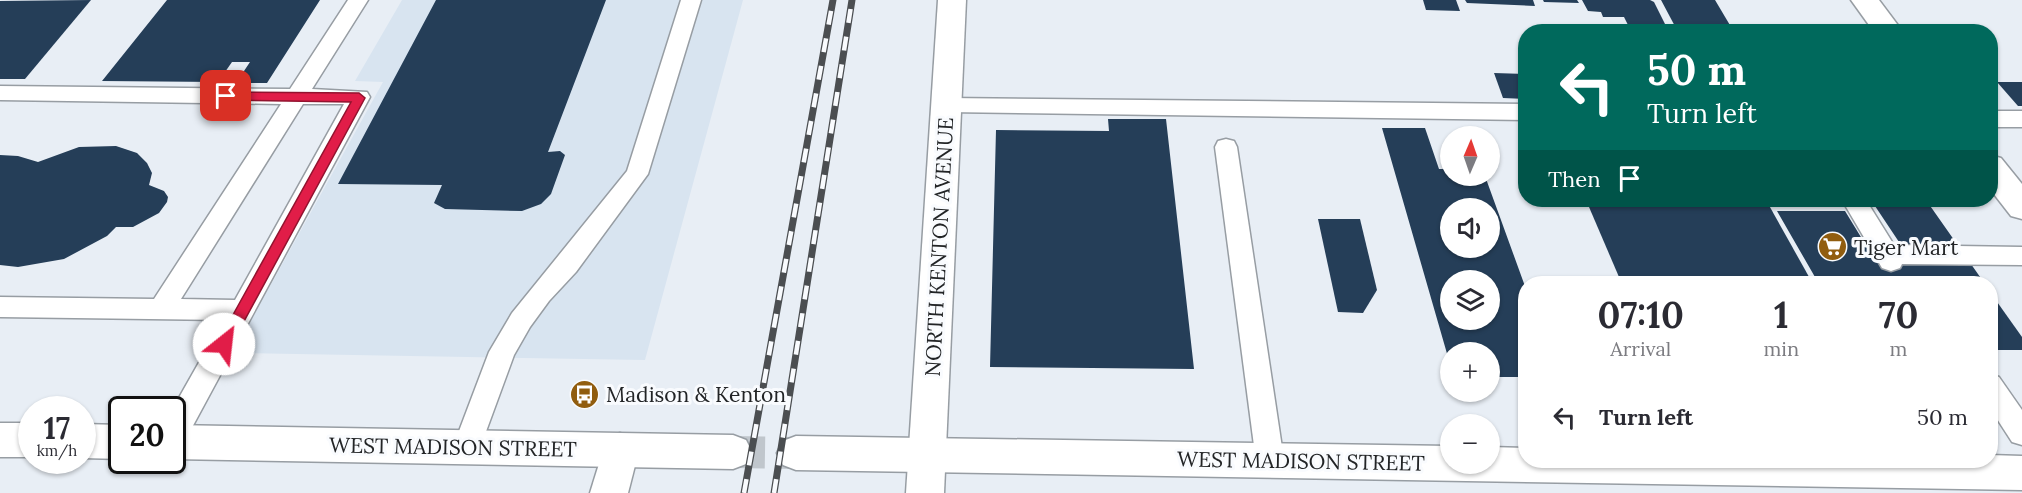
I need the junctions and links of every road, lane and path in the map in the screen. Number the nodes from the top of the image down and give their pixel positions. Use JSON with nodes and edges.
{"nodes":[{"id":1,"x":358,"y":0,"type":"edge"},
{"id":2,"x":691,"y":0,"type":"edge"},
{"id":3,"x":952,"y":0,"type":"edge"},
{"id":4,"x":1865,"y":0,"type":"edge"},
{"id":5,"x":1883,"y":24,"type":"edge"},
{"id":6,"x":0,"y":93,"type":"edge"},
{"id":7,"x":294,"y":97,"type":"junction"},
{"id":8,"x":947,"y":105,"type":"junction"},
{"id":9,"x":1518,"y":112,"type":"edge"},
{"id":10,"x":1998,"y":119,"type":"edge"},
{"id":11,"x":2022,"y":119,"type":"edge"},
{"id":12,"x":1226,"y":147,"type":"dead end"},
{"id":13,"x":1998,"y":176,"type":"edge"},
{"id":14,"x":1858,"y":207,"type":"edge"},
{"id":15,"x":2022,"y":207,"type":"edge"},
{"id":16,"x":2022,"y":256,"type":"edge"},
{"id":17,"x":0,"y":307,"type":"edge"},
{"id":18,"x":162,"y":309,"type":"junction"},
{"id":19,"x":243,"y":310,"type":"junction"},
{"id":20,"x":1998,"y":397,"type":"edge"},
{"id":21,"x":186,"y":412,"type":"edge"},
{"id":22,"x":2022,"y":433,"type":"edge"},
{"id":23,"x":0,"y":440,"type":"edge"},
{"id":24,"x":18,"y":440,"type":"edge"},
{"id":25,"x":186,"y":442,"type":"edge"},
{"id":26,"x":467,"y":447,"type":"junction"},
{"id":27,"x":620,"y":450,"type":"junction"},
{"id":28,"x":734,"y":452,"type":"tunnel mouth"},
{"id":29,"x":796,"y":453,"type":"tunnel mouth"},
{"id":30,"x":927,"y":455,"type":"junction"},
{"id":31,"x":1270,"y":460,"type":"junction"},
{"id":32,"x":1518,"y":464,"type":"edge"},
{"id":33,"x":1733,"y":468,"type":"edge"},
{"id":34,"x":2022,"y":473,"type":"edge"},
{"id":35,"x":609,"y":493,"type":"edge"},
{"id":36,"x":925,"y":493,"type":"edge"}],
"edges":[{"from":1,"to":7,"type":"lane"},
{"from":2,"to":26,"type":"lane"},
{"from":3,"to":8,"type":"main road","name":"NORTH KENTON AVENUE"},
{"from":4,"to":5,"type":"main road"},
{"from":6,"to":7,"type":"lane"},
{"from":7,"to":18,"type":"lane"},
{"from":7,"to":19,"type":"lane"},
{"from":8,"to":9,"type":"lane"},
{"from":8,"to":30,"type":"main road","name":"NORTH KENTON AVENUE"},
{"from":10,"to":11,"type":"lane"},
{"from":12,"to":31,"type":"lane"},
{"from":13,"to":15,"type":"main road"},
{"from":14,"to":16,"type":"lane"},
{"from":17,"to":18,"type":"lane"},
{"from":18,"to":19,"type":"lane"},
{"from":19,"to":21,"type":"lane"},
{"from":20,"to":22,"type":"lane"},
{"from":23,"to":24,"type":"main road"},
{"from":25,"to":26,"type":"main road","name":"WEST MADISON STREET"},
{"from":26,"to":27,"type":"main road","name":"WEST MADISON STREET"},
{"from":27,"to":28,"type":"main road","name":"WEST MADISON STREET"},
{"from":27,"to":35,"type":"main road"},
{"from":29,"to":30,"type":"main road","name":"WEST MADISON STREET"},
{"from":30,"to":31,"type":"main road","name":"WEST MADISON STREET"},
{"from":30,"to":36,"type":"main road","name":"NORTH KENTON AVENUE"},
{"from":31,"to":32,"type":"main road","name":"WEST MADISON STREET"},
{"from":33,"to":34,"type":"main road","name":"WEST MADISON STREET"}]}
